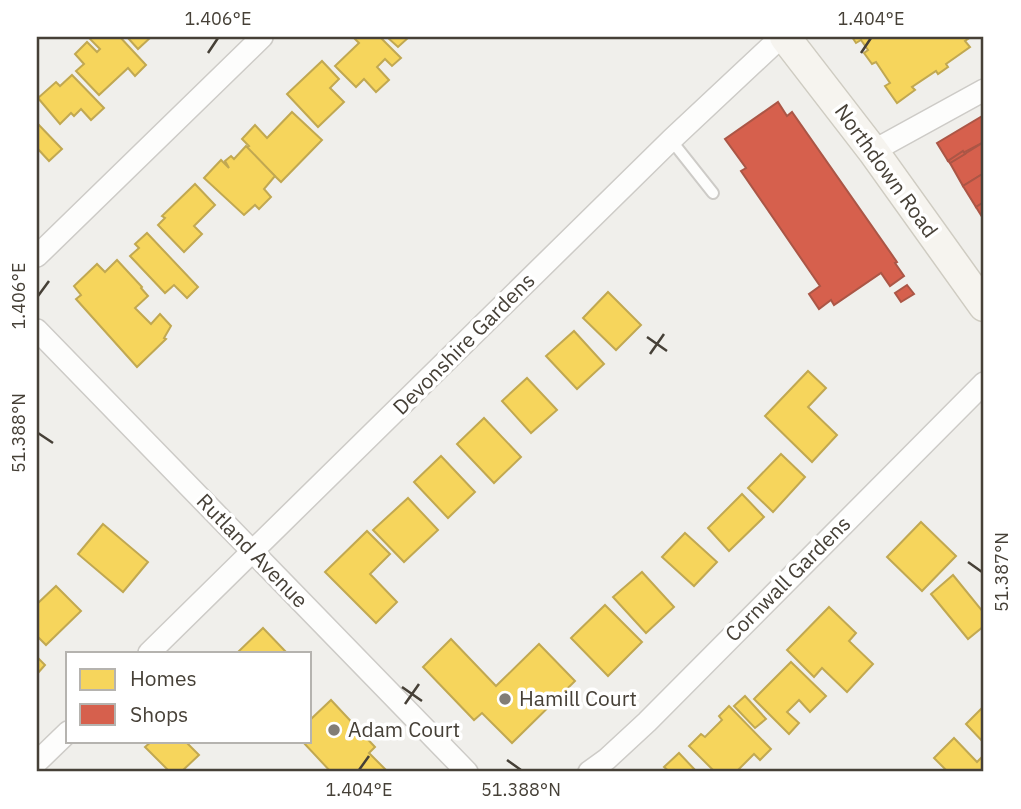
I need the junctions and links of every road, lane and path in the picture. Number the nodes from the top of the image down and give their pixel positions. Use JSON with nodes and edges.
{"nodes":[{"id":1,"x":262,"y":37,"type":"edge"},
{"id":2,"x":783,"y":37,"type":"edge"},
{"id":3,"x":984,"y":90,"type":"edge"},
{"id":4,"x":671,"y":140,"type":"junction"},
{"id":5,"x":873,"y":151,"type":"junction"},
{"id":6,"x":713,"y":193,"type":"dead end"},
{"id":7,"x":37,"y":256,"type":"edge"},
{"id":8,"x":984,"y":306,"type":"edge"},
{"id":9,"x":37,"y":330,"type":"edge"},
{"id":10,"x":984,"y":383,"type":"edge"},
{"id":11,"x":254,"y":552,"type":"junction"},
{"id":12,"x":150,"y":652,"type":"edge"},
{"id":13,"x":66,"y":734,"type":"edge"},
{"id":14,"x":37,"y":762,"type":"edge"},
{"id":15,"x":467,"y":772,"type":"edge"},
{"id":16,"x":589,"y":772,"type":"edge"}],
"edges":[{"from":1,"to":7,"type":"street"},
{"from":2,"to":4,"type":"street","name":"Devonshire Gardens"},
{"from":2,"to":5,"type":"main road","name":"Northdown Road"},
{"from":3,"to":5,"type":"street"},
{"from":4,"to":6,"type":"lane"},
{"from":4,"to":11,"type":"street","name":"Devonshire Gardens"},
{"from":5,"to":8,"type":"main road","name":"Northdown Road"},
{"from":9,"to":11,"type":"street","name":"Rutland Avenue"},
{"from":10,"to":16,"type":"street","name":"Cornwall Gardens"},
{"from":11,"to":12,"type":"street","name":"Devonshire Gardens"},
{"from":11,"to":15,"type":"street","name":"Rutland Avenue"},
{"from":13,"to":14,"type":"street"}]}
